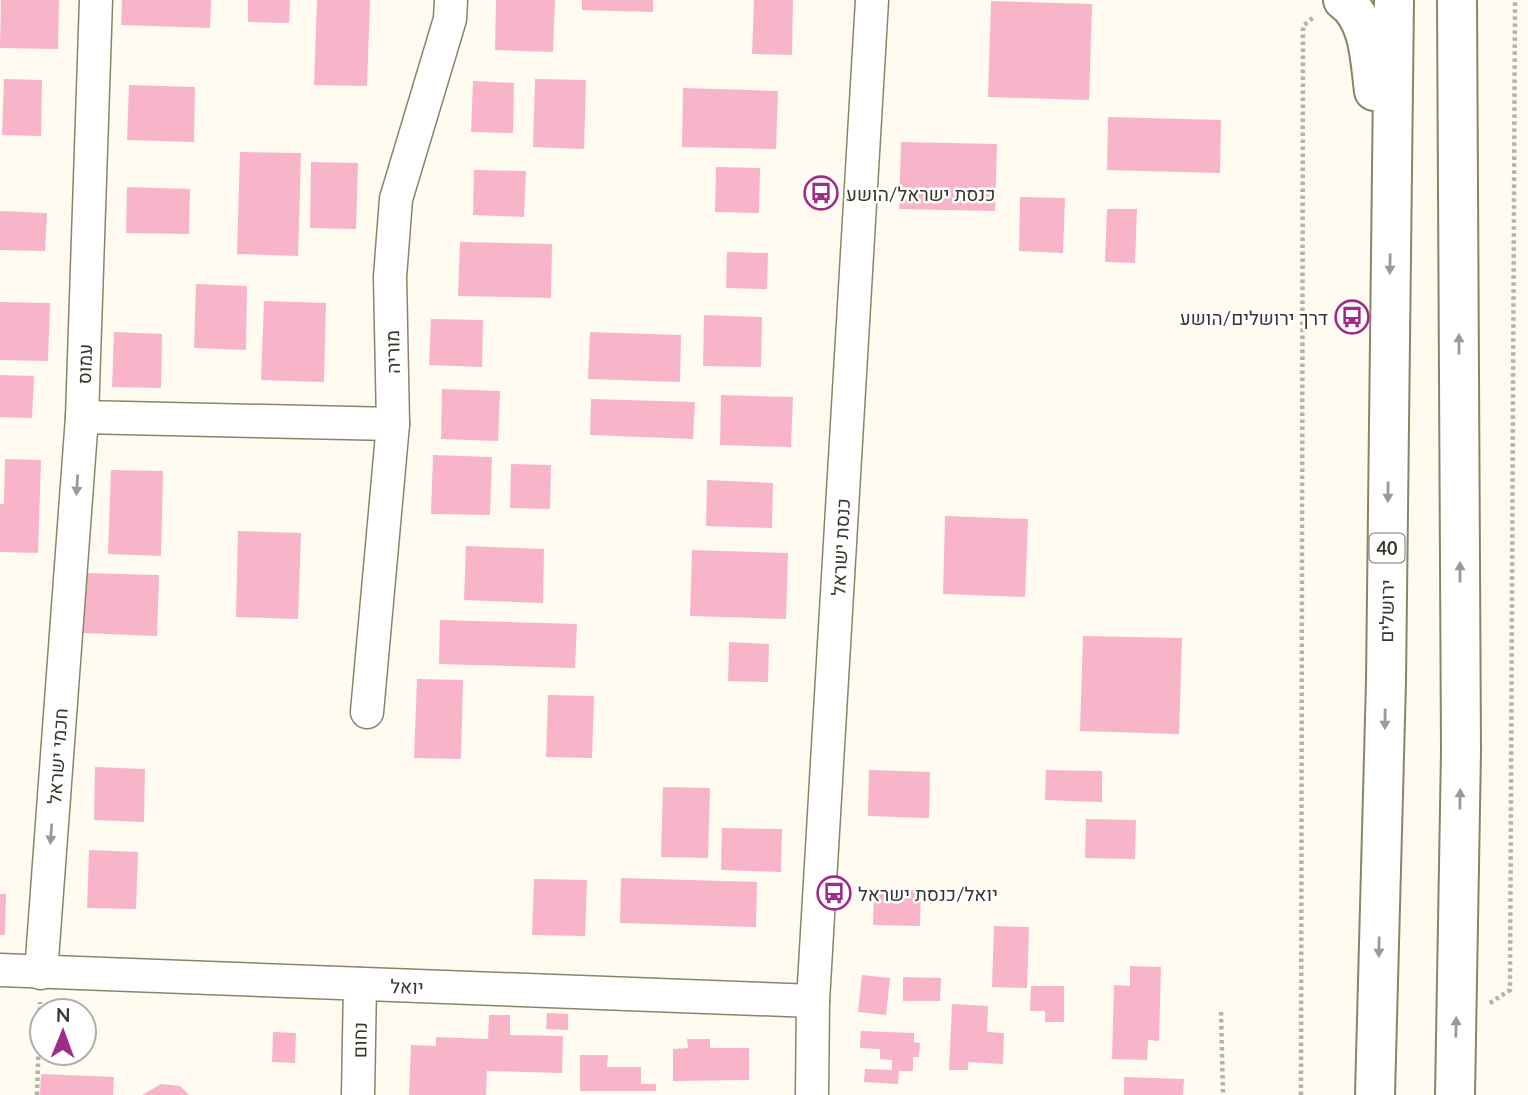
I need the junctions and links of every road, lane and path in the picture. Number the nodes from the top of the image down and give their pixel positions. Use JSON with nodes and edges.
{"nodes":[{"id":1,"x":96,"y":0,"type":"edge"},
{"id":2,"x":451,"y":0,"type":"edge"},
{"id":3,"x":872,"y":0,"type":"edge"},
{"id":4,"x":1394,"y":0,"type":"edge"},
{"id":5,"x":1457,"y":0,"type":"edge"},
{"id":6,"x":1515,"y":0,"type":"edge"},
{"id":7,"x":1334,"y":4,"type":"edge"},
{"id":8,"x":1390,"y":209,"type":"junction"},
{"id":9,"x":82,"y":417,"type":"junction"},
{"id":10,"x":393,"y":424,"type":"junction"},
{"id":11,"x":367,"y":712,"type":"dead end"},
{"id":12,"x":0,"y":970,"type":"edge"},
{"id":13,"x":41,"y":973,"type":"junction"},
{"id":14,"x":360,"y":985,"type":"junction"},
{"id":15,"x":813,"y":1001,"type":"junction"},
{"id":16,"x":1488,"y":1005,"type":"dead end"},
{"id":17,"x":1221,"y":1012,"type":"dead end"},
{"id":18,"x":37,"y":1095,"type":"edge"},
{"id":19,"x":358,"y":1095,"type":"edge"},
{"id":20,"x":812,"y":1095,"type":"edge"},
{"id":21,"x":1223,"y":1095,"type":"edge"},
{"id":22,"x":1301,"y":1095,"type":"edge"},
{"id":23,"x":1375,"y":1095,"type":"edge"},
{"id":24,"x":1455,"y":1095,"type":"edge"}],
"edges":[{"from":1,"to":9,"type":"street","name":"עמוס"},
{"from":2,"to":10,"type":"street","name":"מוריה"},
{"from":3,"to":15,"type":"street","name":"כנסת ישראל"},
{"from":4,"to":8,"type":"highway","name":"ירושלים","number":"40"},
{"from":24,"to":5,"type":"highway","one_way":true},
{"from":6,"to":16,"type":"path"},
{"from":7,"to":8,"type":"highway"},
{"from":7,"to":22,"type":"path"},
{"from":8,"to":23,"type":"highway","name":"ירושלים","number":"40","one_way":true},
{"from":9,"to":10,"type":"street"},
{"from":9,"to":13,"type":"street","name":"חכמי ישראל","one_way":true},
{"from":10,"to":11,"type":"street","name":"מוריה"},
{"from":12,"to":13,"type":"street","name":"יואל"},
{"from":13,"to":14,"type":"street","name":"יואל"},
{"from":13,"to":18,"type":"path"},
{"from":14,"to":15,"type":"street","name":"יואל"},
{"from":14,"to":19,"type":"street","name":"נחום"},
{"from":15,"to":20,"type":"street","name":"כנסת ישראל"},
{"from":17,"to":21,"type":"path"}]}
